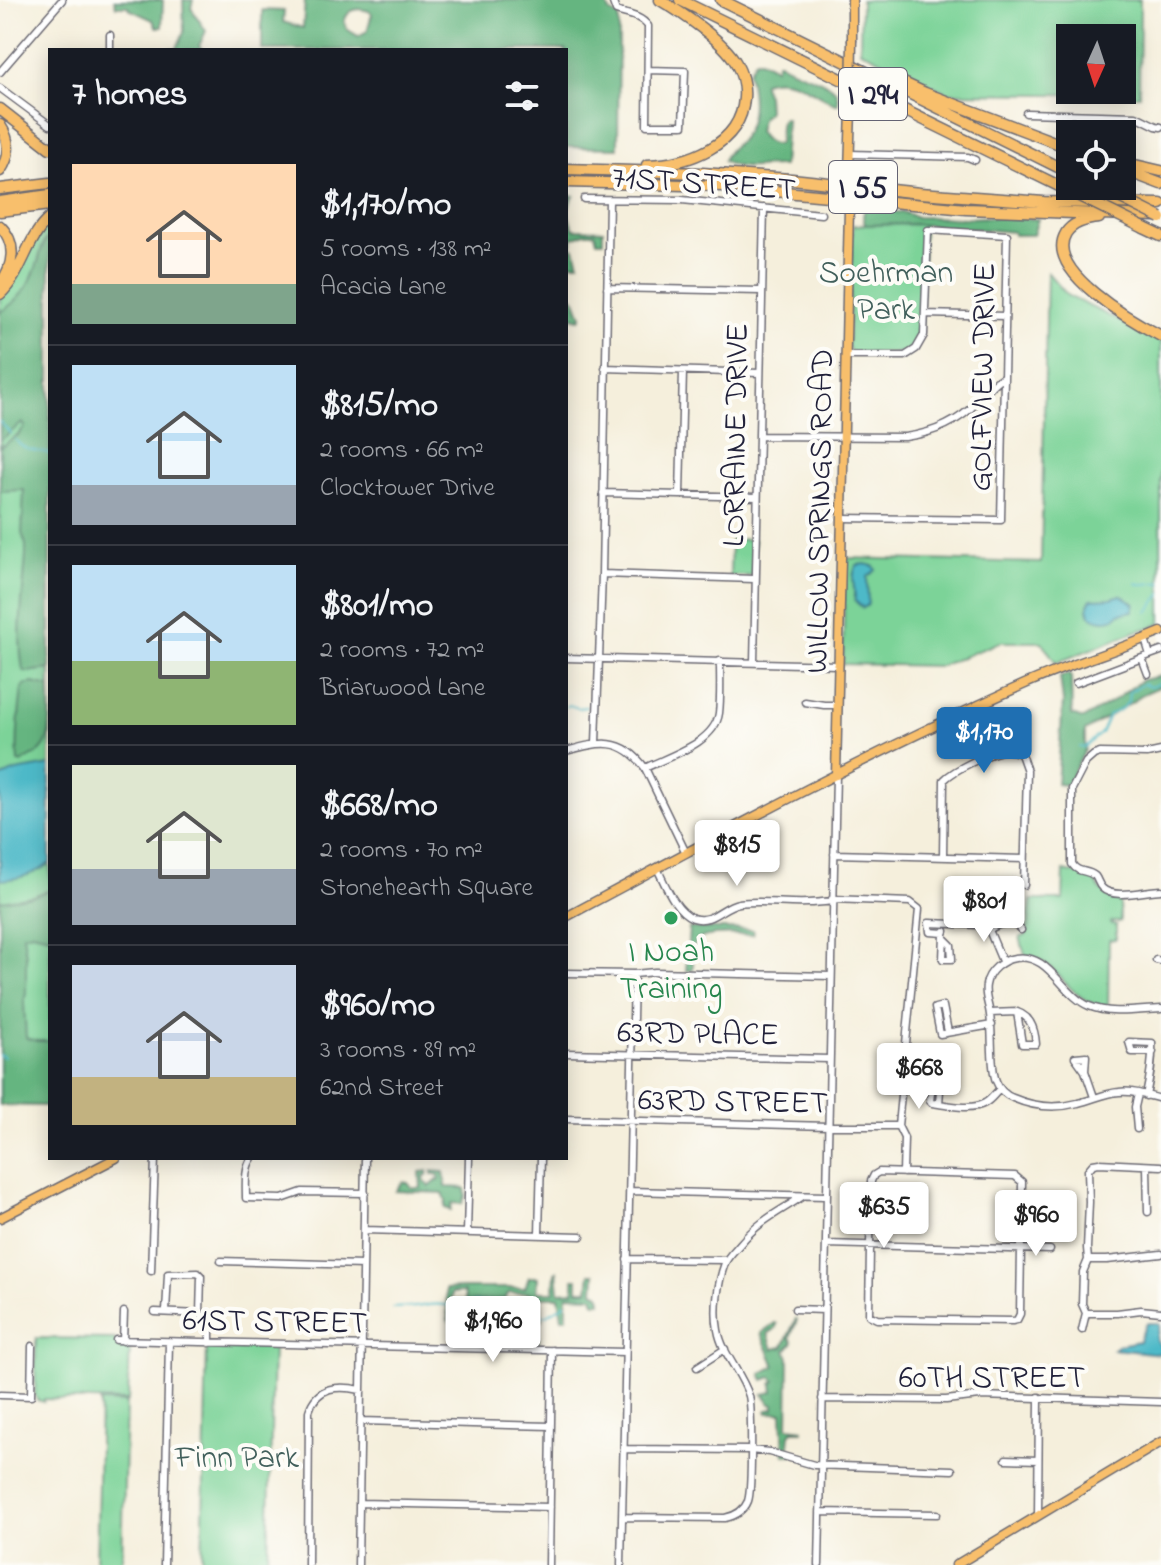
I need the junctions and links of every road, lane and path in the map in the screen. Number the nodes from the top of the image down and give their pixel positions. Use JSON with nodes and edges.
{"nodes":[{"id":1,"x":62,"y":0,"type":"edge"},
{"id":2,"x":612,"y":0,"type":"edge"},
{"id":3,"x":660,"y":0,"type":"edge"},
{"id":4,"x":680,"y":0,"type":"edge"},
{"id":5,"x":721,"y":0,"type":"edge"},
{"id":6,"x":852,"y":0,"type":"edge"},
{"id":7,"x":110,"y":35,"type":"dead end"},
{"id":8,"x":110,"y":48,"type":"edge"},
{"id":9,"x":829,"y":53,"type":"junction"},
{"id":10,"x":648,"y":70,"type":"junction"},
{"id":11,"x":0,"y":72,"type":"edge"},
{"id":12,"x":0,"y":88,"type":"edge"},
{"id":13,"x":0,"y":109,"type":"edge"},
{"id":14,"x":1026,"y":113,"type":"dead end"},
{"id":15,"x":48,"y":124,"type":"edge"},
{"id":16,"x":0,"y":125,"type":"edge"},
{"id":17,"x":1161,"y":127,"type":"edge"},
{"id":18,"x":1056,"y":143,"type":"edge"},
{"id":19,"x":48,"y":146,"type":"edge"},
{"id":20,"x":850,"y":154,"type":"junction"},
{"id":21,"x":975,"y":160,"type":"dead end"},
{"id":22,"x":1136,"y":165,"type":"edge"},
{"id":23,"x":1056,"y":166,"type":"edge"},
{"id":24,"x":568,"y":167,"type":"edge"},
{"id":25,"x":568,"y":167,"type":"edge"},
{"id":26,"x":0,"y":171,"type":"edge"},
{"id":27,"x":1161,"y":171,"type":"edge"},
{"id":28,"x":1136,"y":174,"type":"edge"},
{"id":29,"x":568,"y":182,"type":"edge"},
{"id":30,"x":48,"y":183,"type":"edge"},
{"id":31,"x":1161,"y":184,"type":"edge"},
{"id":32,"x":0,"y":189,"type":"edge"},
{"id":33,"x":48,"y":195,"type":"edge"},
{"id":34,"x":584,"y":199,"type":"dead end"},
{"id":35,"x":609,"y":200,"type":"junction"},
{"id":36,"x":1126,"y":200,"type":"edge"},
{"id":37,"x":0,"y":202,"type":"edge"},
{"id":38,"x":1161,"y":204,"type":"edge"},
{"id":39,"x":48,"y":205,"type":"edge"},
{"id":40,"x":764,"y":208,"type":"junction"},
{"id":41,"x":0,"y":211,"type":"edge"},
{"id":42,"x":821,"y":214,"type":"dead end"},
{"id":43,"x":1140,"y":215,"type":"junction"},
{"id":44,"x":1161,"y":217,"type":"edge"},
{"id":45,"x":48,"y":220,"type":"edge"},
{"id":46,"x":0,"y":226,"type":"edge"},
{"id":47,"x":1161,"y":238,"type":"edge"},
{"id":48,"x":0,"y":284,"type":"edge"},
{"id":49,"x":607,"y":288,"type":"junction"},
{"id":50,"x":761,"y":291,"type":"junction"},
{"id":51,"x":0,"y":294,"type":"edge"},
{"id":52,"x":925,"y":314,"type":"junction"},
{"id":53,"x":1005,"y":316,"type":"junction"},
{"id":54,"x":1161,"y":336,"type":"edge"},
{"id":55,"x":845,"y":356,"type":"junction"},
{"id":56,"x":605,"y":368,"type":"junction"},
{"id":57,"x":683,"y":371,"type":"junction"},
{"id":58,"x":759,"y":373,"type":"junction"},
{"id":59,"x":1004,"y":376,"type":"junction"},
{"id":60,"x":759,"y":436,"type":"junction"},
{"id":61,"x":843,"y":437,"type":"junction"},
{"id":62,"x":603,"y":493,"type":"junction"},
{"id":63,"x":680,"y":495,"type":"junction"},
{"id":64,"x":757,"y":497,"type":"junction"},
{"id":65,"x":842,"y":518,"type":"junction"},
{"id":66,"x":602,"y":574,"type":"junction"},
{"id":67,"x":754,"y":579,"type":"junction"},
{"id":68,"x":1161,"y":632,"type":"edge"},
{"id":69,"x":1145,"y":639,"type":"junction"},
{"id":70,"x":1161,"y":651,"type":"edge"},
{"id":71,"x":1150,"y":655,"type":"junction"},
{"id":72,"x":568,"y":658,"type":"edge"},
{"id":73,"x":1142,"y":658,"type":"junction"},
{"id":74,"x":599,"y":659,"type":"junction"},
{"id":75,"x":720,"y":661,"type":"junction"},
{"id":76,"x":754,"y":662,"type":"junction"},
{"id":77,"x":838,"y":665,"type":"junction"},
{"id":78,"x":1148,"y":674,"type":"dead end"},
{"id":79,"x":1076,"y":683,"type":"dead end"},
{"id":80,"x":805,"y":702,"type":"dead end"},
{"id":81,"x":837,"y":705,"type":"junction"},
{"id":82,"x":596,"y":743,"type":"junction"},
{"id":83,"x":568,"y":750,"type":"edge"},
{"id":84,"x":1161,"y":751,"type":"edge"},
{"id":85,"x":645,"y":768,"type":"junction"},
{"id":86,"x":836,"y":775,"type":"junction"},
{"id":87,"x":686,"y":853,"type":"junction"},
{"id":88,"x":834,"y":854,"type":"junction"},
{"id":89,"x":943,"y":857,"type":"junction"},
{"id":90,"x":1024,"y":859,"type":"junction"},
{"id":91,"x":657,"y":868,"type":"junction"},
{"id":92,"x":1024,"y":885,"type":"dead end"},
{"id":93,"x":1161,"y":890,"type":"edge"},
{"id":94,"x":832,"y":900,"type":"junction"},
{"id":95,"x":568,"y":916,"type":"edge"},
{"id":96,"x":946,"y":923,"type":"junction"},
{"id":97,"x":989,"y":930,"type":"junction"},
{"id":98,"x":1021,"y":930,"type":"dead end"},
{"id":99,"x":1002,"y":961,"type":"junction"},
{"id":100,"x":568,"y":973,"type":"edge"},
{"id":101,"x":634,"y":974,"type":"junction"},
{"id":102,"x":831,"y":976,"type":"junction"},
{"id":103,"x":1161,"y":1009,"type":"edge"},
{"id":104,"x":1017,"y":1012,"type":"junction"},
{"id":105,"x":990,"y":1013,"type":"junction"},
{"id":106,"x":992,"y":1025,"type":"junction"},
{"id":107,"x":948,"y":1032,"type":"dead end"},
{"id":108,"x":1153,"y":1052,"type":"dead end"},
{"id":109,"x":568,"y":1053,"type":"edge"},
{"id":110,"x":631,"y":1055,"type":"junction"},
{"id":111,"x":829,"y":1059,"type":"junction"},
{"id":112,"x":1085,"y":1071,"type":"dead end"},
{"id":113,"x":1000,"y":1089,"type":"junction"},
{"id":114,"x":1142,"y":1095,"type":"junction"},
{"id":115,"x":1094,"y":1097,"type":"junction"},
{"id":116,"x":1161,"y":1099,"type":"edge"},
{"id":117,"x":939,"y":1104,"type":"dead end"},
{"id":118,"x":568,"y":1119,"type":"edge"},
{"id":119,"x":630,"y":1121,"type":"junction"},
{"id":120,"x":828,"y":1126,"type":"junction"},
{"id":121,"x":898,"y":1126,"type":"junction"},
{"id":122,"x":1137,"y":1129,"type":"dead end"},
{"id":123,"x":112,"y":1160,"type":"edge"},
{"id":124,"x":155,"y":1160,"type":"edge"},
{"id":125,"x":251,"y":1160,"type":"edge"},
{"id":126,"x":365,"y":1160,"type":"edge"},
{"id":127,"x":469,"y":1160,"type":"edge"},
{"id":128,"x":541,"y":1160,"type":"edge"},
{"id":129,"x":1161,"y":1166,"type":"edge"},
{"id":130,"x":1147,"y":1167,"type":"junction"},
{"id":131,"x":903,"y":1173,"type":"junction"},
{"id":132,"x":630,"y":1191,"type":"junction"},
{"id":133,"x":365,"y":1193,"type":"junction"},
{"id":134,"x":803,"y":1196,"type":"junction"},
{"id":135,"x":826,"y":1196,"type":"junction"},
{"id":136,"x":1148,"y":1212,"type":"dead end"},
{"id":137,"x":0,"y":1218,"type":"edge"},
{"id":138,"x":364,"y":1230,"type":"junction"},
{"id":139,"x":467,"y":1233,"type":"junction"},
{"id":140,"x":539,"y":1234,"type":"junction"},
{"id":141,"x":581,"y":1236,"type":"dead end"},
{"id":142,"x":826,"y":1244,"type":"junction"},
{"id":143,"x":870,"y":1245,"type":"junction"},
{"id":144,"x":1021,"y":1249,"type":"junction"},
{"id":145,"x":1050,"y":1250,"type":"dead end"},
{"id":146,"x":1161,"y":1254,"type":"edge"},
{"id":147,"x":627,"y":1259,"type":"junction"},
{"id":148,"x":726,"y":1260,"type":"junction"},
{"id":149,"x":1088,"y":1260,"type":"junction"},
{"id":150,"x":221,"y":1261,"type":"dead end"},
{"id":151,"x":363,"y":1265,"type":"junction"},
{"id":152,"x":151,"y":1271,"type":"dead end"},
{"id":153,"x":795,"y":1309,"type":"dead end"},
{"id":154,"x":824,"y":1310,"type":"junction"},
{"id":155,"x":124,"y":1312,"type":"dead end"},
{"id":156,"x":155,"y":1312,"type":"dead end"},
{"id":157,"x":166,"y":1312,"type":"junction"},
{"id":158,"x":1161,"y":1312,"type":"edge"},
{"id":159,"x":1086,"y":1313,"type":"junction"},
{"id":160,"x":200,"y":1314,"type":"junction"},
{"id":161,"x":1082,"y":1330,"type":"dead end"},
{"id":162,"x":169,"y":1342,"type":"junction"},
{"id":163,"x":210,"y":1343,"type":"junction"},
{"id":164,"x":32,"y":1346,"type":"dead end"},
{"id":165,"x":362,"y":1346,"type":"junction"},
{"id":166,"x":725,"y":1349,"type":"junction"},
{"id":167,"x":552,"y":1350,"type":"junction"},
{"id":168,"x":625,"y":1352,"type":"junction"},
{"id":169,"x":697,"y":1367,"type":"dead end"},
{"id":170,"x":361,"y":1390,"type":"junction"},
{"id":171,"x":0,"y":1395,"type":"edge"},
{"id":172,"x":1039,"y":1397,"type":"junction"},
{"id":173,"x":822,"y":1399,"type":"junction"},
{"id":174,"x":1161,"y":1402,"type":"edge"},
{"id":175,"x":361,"y":1421,"type":"junction"},
{"id":176,"x":551,"y":1426,"type":"junction"},
{"id":177,"x":1161,"y":1442,"type":"edge"},
{"id":178,"x":624,"y":1449,"type":"junction"},
{"id":179,"x":750,"y":1450,"type":"junction"},
{"id":180,"x":1006,"y":1459,"type":"dead end"},
{"id":181,"x":1038,"y":1460,"type":"junction"},
{"id":182,"x":821,"y":1465,"type":"junction"},
{"id":183,"x":952,"y":1470,"type":"dead end"},
{"id":184,"x":359,"y":1503,"type":"junction"},
{"id":185,"x":550,"y":1507,"type":"junction"},
{"id":186,"x":820,"y":1512,"type":"junction"},
{"id":187,"x":937,"y":1514,"type":"dead end"},
{"id":188,"x":1038,"y":1516,"type":"junction"},
{"id":189,"x":623,"y":1517,"type":"junction"},
{"id":190,"x":164,"y":1565,"type":"edge"},
{"id":191,"x":308,"y":1565,"type":"edge"},
{"id":192,"x":358,"y":1565,"type":"edge"},
{"id":193,"x":549,"y":1565,"type":"edge"},
{"id":194,"x":621,"y":1565,"type":"edge"},
{"id":195,"x":819,"y":1565,"type":"edge"},
{"id":196,"x":956,"y":1565,"type":"edge"}],
"edges":[{"from":1,"to":11,"type":"street"},
{"from":2,"to":10,"type":"street"},
{"from":3,"to":24,"type":"highway"},
{"from":4,"to":47,"type":"highway","number":"I 294","bridge":true},
{"from":5,"to":9,"type":"highway","number":"I 294"},
{"from":6,"to":20,"type":"main road","name":"WILLOW SPRINGS ROAD","bridge":true},
{"from":7,"to":8,"type":"street"},
{"from":9,"to":18,"type":"highway"},
{"from":9,"to":23,"type":"highway","number":"I 294"},
{"from":10,"to":10,"type":"street"},
{"from":12,"to":15,"type":"street"},
{"from":13,"to":19,"type":"highway"},
{"from":14,"to":17,"type":"street"},
{"from":16,"to":26,"type":"highway"},
{"from":20,"to":21,"type":"street"},
{"from":20,"to":55,"type":"main road","name":"WILLOW SPRINGS ROAD","bridge":true},
{"from":22,"to":27,"type":"highway"},
{"from":25,"to":38,"type":"highway","number":"I 55"},
{"from":28,"to":31,"type":"highway"},
{"from":29,"to":43,"type":"highway","number":"I 55"},
{"from":30,"to":32,"type":"highway"},
{"from":33,"to":37,"type":"highway"},
{"from":34,"to":35,"type":"street","name":"71ST STREET"},
{"from":35,"to":40,"type":"street","name":"71ST STREET"},
{"from":35,"to":49,"type":"street"},
{"from":36,"to":44,"type":"highway","bridge":true},
{"from":39,"to":41,"type":"highway"},
{"from":40,"to":42,"type":"street","name":"71ST STREET"},
{"from":40,"to":50,"type":"street","name":"LORRAINE DRIVE"},
{"from":43,"to":44,"type":"highway","number":"I 55"},
{"from":43,"to":54,"type":"highway"},
{"from":45,"to":51,"type":"highway"},
{"from":46,"to":48,"type":"highway"},
{"from":49,"to":50,"type":"street"},
{"from":49,"to":56,"type":"street"},
{"from":50,"to":58,"type":"street","name":"LORRAINE DRIVE"},
{"from":52,"to":53,"type":"street"},
{"from":52,"to":53,"type":"street","name":"GOLFVIEW DRIVE"},
{"from":52,"to":55,"type":"street"},
{"from":53,"to":59,"type":"street","name":"GOLFVIEW DRIVE"},
{"from":55,"to":61,"type":"main road","name":"WILLOW SPRINGS ROAD"},
{"from":56,"to":57,"type":"street"},
{"from":56,"to":62,"type":"street"},
{"from":57,"to":58,"type":"street"},
{"from":57,"to":63,"type":"street"},
{"from":58,"to":60,"type":"street","name":"LORRAINE DRIVE"},
{"from":59,"to":61,"type":"street"},
{"from":59,"to":65,"type":"street","name":"GOLFVIEW DRIVE"},
{"from":60,"to":61,"type":"street"},
{"from":60,"to":64,"type":"street","name":"LORRAINE DRIVE"},
{"from":61,"to":65,"type":"main road","name":"WILLOW SPRINGS ROAD"},
{"from":62,"to":63,"type":"street"},
{"from":62,"to":66,"type":"street"},
{"from":63,"to":64,"type":"street"},
{"from":64,"to":67,"type":"street","name":"LORRAINE DRIVE"},
{"from":65,"to":77,"type":"main road","name":"WILLOW SPRINGS ROAD"},
{"from":66,"to":67,"type":"street"},
{"from":66,"to":74,"type":"street"},
{"from":67,"to":76,"type":"street","name":"LORRAINE DRIVE"},
{"from":68,"to":69,"type":"main road"},
{"from":69,"to":71,"type":"street"},
{"from":69,"to":86,"type":"main road"},
{"from":70,"to":71,"type":"street"},
{"from":71,"to":73,"type":"street"},
{"from":72,"to":74,"type":"street"},
{"from":73,"to":78,"type":"street"},
{"from":73,"to":79,"type":"street"},
{"from":74,"to":75,"type":"street"},
{"from":74,"to":82,"type":"street"},
{"from":75,"to":76,"type":"street"},
{"from":75,"to":85,"type":"street"},
{"from":76,"to":77,"type":"street"},
{"from":77,"to":81,"type":"main road","name":"WILLOW SPRINGS ROAD"},
{"from":80,"to":81,"type":"street"},
{"from":81,"to":86,"type":"main road","name":"WILLOW SPRINGS ROAD"},
{"from":82,"to":83,"type":"street"},
{"from":82,"to":85,"type":"street"},
{"from":84,"to":93,"type":"street"},
{"from":85,"to":87,"type":"street"},
{"from":86,"to":87,"type":"main road"},
{"from":86,"to":88,"type":"street","name":"WILLOW SPRINGS ROAD"},
{"from":87,"to":91,"type":"main road"},
{"from":88,"to":89,"type":"street"},
{"from":88,"to":94,"type":"street","name":"WILLOW SPRINGS ROAD"},
{"from":89,"to":90,"type":"street"},
{"from":89,"to":90,"type":"street"},
{"from":90,"to":92,"type":"street"},
{"from":91,"to":94,"type":"street"},
{"from":91,"to":95,"type":"main road"},
{"from":94,"to":102,"type":"street","name":"WILLOW SPRINGS ROAD"},
{"from":94,"to":121,"type":"street"},
{"from":96,"to":96,"type":"street"},
{"from":96,"to":97,"type":"street"},
{"from":97,"to":98,"type":"street"},
{"from":97,"to":99,"type":"street"},
{"from":99,"to":103,"type":"street"},
{"from":99,"to":105,"type":"street"},
{"from":100,"to":101,"type":"street"},
{"from":101,"to":102,"type":"street"},
{"from":101,"to":110,"type":"street"},
{"from":102,"to":111,"type":"street","name":"WILLOW SPRINGS ROAD"},
{"from":104,"to":104,"type":"street"},
{"from":104,"to":105,"type":"street"},
{"from":105,"to":106,"type":"street"},
{"from":106,"to":107,"type":"street"},
{"from":106,"to":113,"type":"street"},
{"from":108,"to":114,"type":"street"},
{"from":109,"to":110,"type":"street","name":"63RD PLACE"},
{"from":110,"to":111,"type":"street","name":"63RD PLACE"},
{"from":110,"to":119,"type":"street"},
{"from":111,"to":120,"type":"street","name":"WILLOW SPRINGS ROAD"},
{"from":112,"to":115,"type":"street"},
{"from":113,"to":115,"type":"street"},
{"from":113,"to":117,"type":"street"},
{"from":114,"to":115,"type":"street"},
{"from":114,"to":116,"type":"street"},
{"from":114,"to":122,"type":"street"},
{"from":118,"to":119,"type":"street","name":"63RD STREET"},
{"from":119,"to":120,"type":"street","name":"63RD STREET"},
{"from":119,"to":132,"type":"street"},
{"from":120,"to":121,"type":"street","name":"63RD STREET"},
{"from":120,"to":135,"type":"street","name":"WILLOW SPRINGS ROAD"},
{"from":121,"to":131,"type":"street"},
{"from":123,"to":137,"type":"main road"},
{"from":124,"to":152,"type":"street"},
{"from":125,"to":133,"type":"street"},
{"from":126,"to":133,"type":"street"},
{"from":127,"to":139,"type":"street"},
{"from":128,"to":140,"type":"street"},
{"from":129,"to":130,"type":"street"},
{"from":130,"to":136,"type":"street"},
{"from":130,"to":149,"type":"street"},
{"from":131,"to":143,"type":"street"},
{"from":131,"to":144,"type":"street"},
{"from":132,"to":134,"type":"street"},
{"from":132,"to":147,"type":"street"},
{"from":133,"to":138,"type":"street"},
{"from":134,"to":135,"type":"street"},
{"from":134,"to":148,"type":"street"},
{"from":135,"to":142,"type":"street","name":"WILLOW SPRINGS ROAD"},
{"from":138,"to":139,"type":"street"},
{"from":138,"to":151,"type":"street"},
{"from":139,"to":140,"type":"street"},
{"from":140,"to":141,"type":"street"},
{"from":142,"to":143,"type":"street"},
{"from":142,"to":154,"type":"street","name":"WILLOW SPRINGS ROAD"},
{"from":143,"to":144,"type":"street"},
{"from":143,"to":144,"type":"street"},
{"from":144,"to":145,"type":"street"},
{"from":146,"to":149,"type":"street"},
{"from":147,"to":148,"type":"street"},
{"from":147,"to":168,"type":"street"},
{"from":148,"to":166,"type":"street"},
{"from":149,"to":159,"type":"street"},
{"from":150,"to":151,"type":"street"},
{"from":151,"to":165,"type":"street"},
{"from":153,"to":154,"type":"street"},
{"from":154,"to":173,"type":"street","name":"WILLOW SPRINGS ROAD"},
{"from":155,"to":162,"type":"street","name":"61ST STREET"},
{"from":156,"to":157,"type":"street"},
{"from":157,"to":160,"type":"street"},
{"from":157,"to":160,"type":"street"},
{"from":158,"to":159,"type":"street"},
{"from":159,"to":161,"type":"street"},
{"from":160,"to":163,"type":"street"},
{"from":162,"to":163,"type":"street","name":"61ST STREET"},
{"from":162,"to":190,"type":"street"},
{"from":163,"to":165,"type":"street","name":"61ST STREET"},
{"from":164,"to":171,"type":"street"},
{"from":165,"to":167,"type":"street","name":"61ST STREET"},
{"from":165,"to":170,"type":"street"},
{"from":166,"to":169,"type":"street"},
{"from":166,"to":179,"type":"street"},
{"from":167,"to":168,"type":"street","name":"61ST STREET"},
{"from":167,"to":176,"type":"street"},
{"from":168,"to":178,"type":"street"},
{"from":170,"to":175,"type":"street"},
{"from":170,"to":191,"type":"street"},
{"from":172,"to":173,"type":"street","name":"60TH STREET"},
{"from":172,"to":174,"type":"street","name":"60TH STREET"},
{"from":172,"to":181,"type":"street"},
{"from":173,"to":182,"type":"street","name":"WILLOW SPRINGS ROAD"},
{"from":175,"to":176,"type":"street"},
{"from":175,"to":184,"type":"street"},
{"from":176,"to":185,"type":"street"},
{"from":177,"to":188,"type":"main road"},
{"from":178,"to":179,"type":"street"},
{"from":178,"to":189,"type":"street"},
{"from":179,"to":182,"type":"street"},
{"from":179,"to":189,"type":"street"},
{"from":180,"to":181,"type":"street"},
{"from":181,"to":188,"type":"street"},
{"from":182,"to":183,"type":"street"},
{"from":182,"to":186,"type":"street","name":"WILLOW SPRINGS ROAD"},
{"from":184,"to":185,"type":"street"},
{"from":184,"to":192,"type":"street"},
{"from":185,"to":193,"type":"street"},
{"from":186,"to":187,"type":"street"},
{"from":186,"to":195,"type":"street","name":"WILLOW SPRINGS ROAD"},
{"from":188,"to":196,"type":"main road"},
{"from":189,"to":194,"type":"street"}]}
